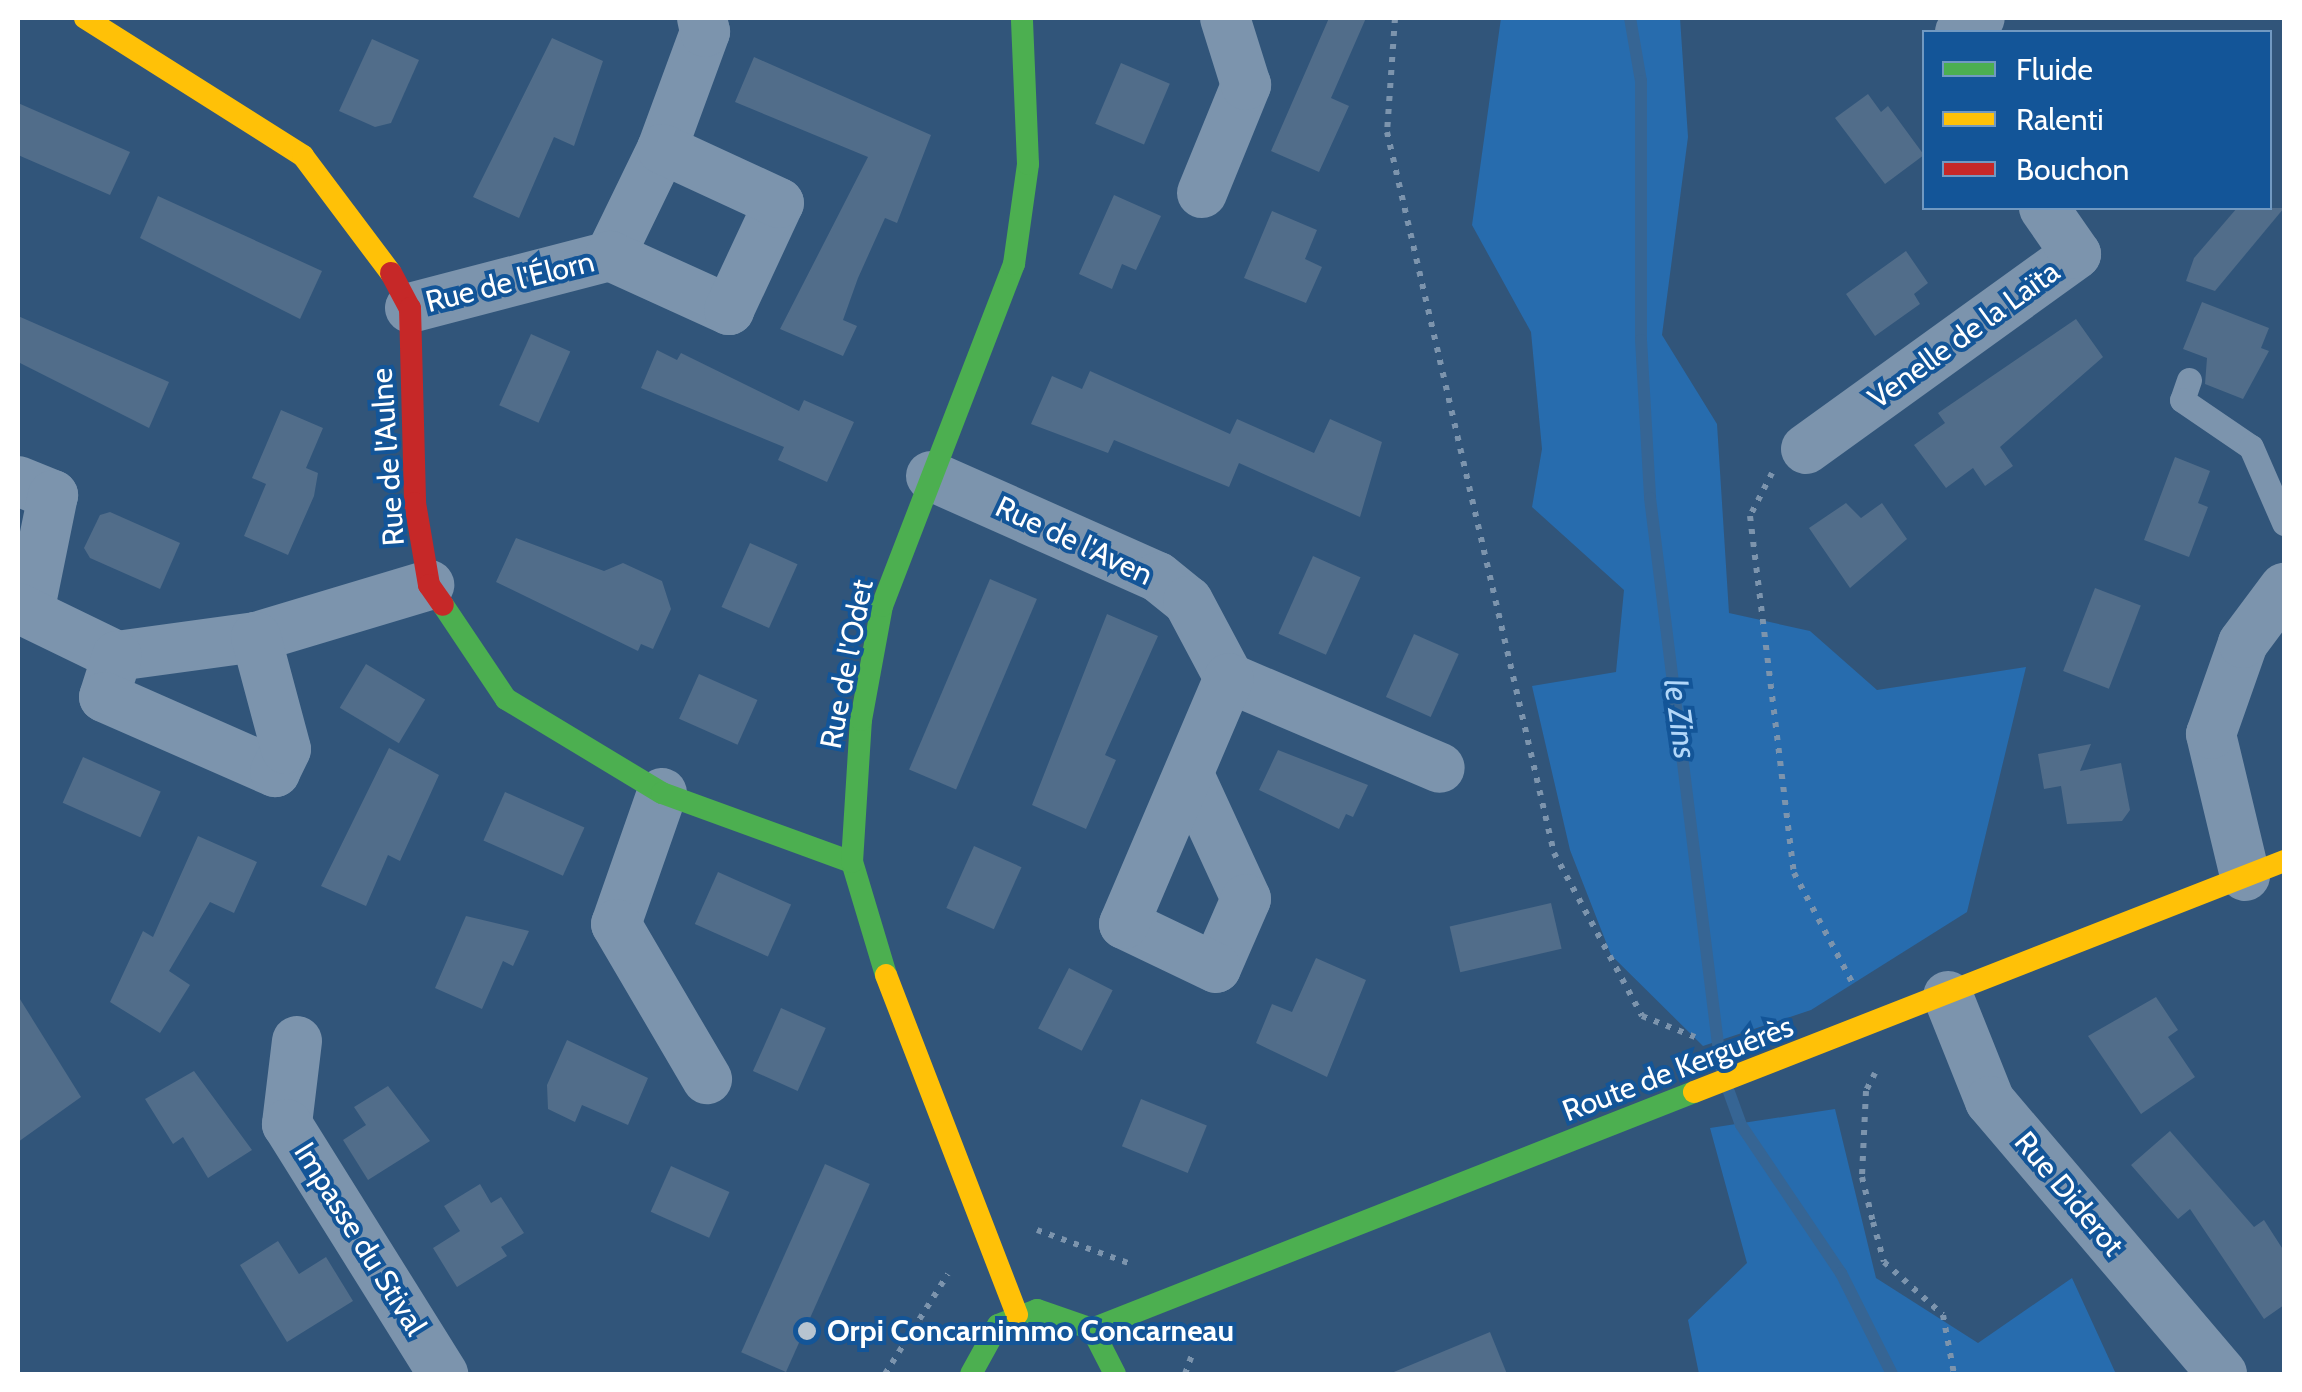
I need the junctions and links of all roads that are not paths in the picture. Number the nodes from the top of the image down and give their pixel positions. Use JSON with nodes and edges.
{"nodes":[{"id":1,"x":86,"y":18,"type":"edge"},
{"id":2,"x":702,"y":18,"type":"edge"},
{"id":3,"x":1022,"y":18,"type":"edge"},
{"id":4,"x":1225,"y":18,"type":"edge"},
{"id":5,"x":662,"y":149,"type":"junction"},
{"id":6,"x":1202,"y":193,"type":"dead end"},
{"id":7,"x":2045,"y":210,"type":"edge"},
{"id":8,"x":610,"y":256,"type":"junction"},
{"id":9,"x":410,"y":308,"type":"junction"},
{"id":10,"x":2189,"y":380,"type":"dead end"},
{"id":11,"x":1806,"y":449,"type":"road end"},
{"id":12,"x":932,"y":476,"type":"junction"},
{"id":13,"x":18,"y":481,"type":"edge"},
{"id":14,"x":2284,"y":522,"type":"edge"},
{"id":15,"x":429,"y":585,"type":"junction"},
{"id":16,"x":2284,"y":588,"type":"edge"},
{"id":17,"x":23,"y":610,"type":"edge"},
{"id":18,"x":256,"y":637,"type":"junction"},
{"id":19,"x":117,"y":656,"type":"junction"},
{"id":20,"x":1229,"y":678,"type":"junction"},
{"id":21,"x":1440,"y":768,"type":"dead end"},
{"id":22,"x":1190,"y":777,"type":"dead end"},
{"id":23,"x":662,"y":793,"type":"junction"},
{"id":24,"x":852,"y":862,"type":"junction"},
{"id":25,"x":2264,"y":869,"type":"edge"},
{"id":26,"x":1948,"y":996,"type":"junction"},
{"id":27,"x":297,"y":1041,"type":"dead end"},
{"id":28,"x":707,"y":1079,"type":"dead end"},
{"id":29,"x":1017,"y":1314,"type":"junction"},
{"id":30,"x":1092,"y":1328,"type":"junction"},
{"id":31,"x":444,"y":1374,"type":"edge"},
{"id":32,"x":971,"y":1374,"type":"edge"},
{"id":33,"x":1115,"y":1374,"type":"edge"},
{"id":34,"x":2222,"y":1374,"type":"edge"}],
"edges":[{"from":1,"to":9,"type":"street","name":"Rue de l'Aulne"},
{"from":2,"to":5,"type":"street","name":"Rue de l'Élorn"},
{"from":3,"to":12,"type":"street","name":"Rue de l'Odet"},
{"from":4,"to":6,"type":"street"},
{"from":5,"to":8,"type":"street","name":"Rue de l'Élorn"},
{"from":5,"to":8,"type":"street","name":"Rue de l'Élorn"},
{"from":7,"to":11,"type":"street","name":"Venelle de la Laïta"},
{"from":8,"to":9,"type":"street","name":"Rue de l'Élorn"},
{"from":9,"to":15,"type":"street","name":"Rue de l'Aulne"},
{"from":10,"to":14,"type":"lane"},
{"from":12,"to":20,"type":"street","name":"Rue de l'Aven"},
{"from":12,"to":24,"type":"street","name":"Rue de l'Odet"},
{"from":13,"to":17,"type":"street"},
{"from":15,"to":18,"type":"street"},
{"from":15,"to":23,"type":"street","name":"Rue de l'Aulne"},
{"from":16,"to":25,"type":"street"},
{"from":17,"to":19,"type":"street"},
{"from":18,"to":19,"type":"street"},
{"from":18,"to":19,"type":"street"},
{"from":20,"to":21,"type":"street"},
{"from":20,"to":22,"type":"street"},
{"from":23,"to":24,"type":"street","name":"Rue de l'Aulne"},
{"from":23,"to":28,"type":"street"},
{"from":24,"to":29,"type":"street","name":"Rue de l'Odet"},
{"from":25,"to":26,"type":"street","name":"Route de Kerguérès"},
{"from":26,"to":30,"type":"street","name":"Route de Kerguérès"},
{"from":26,"to":34,"type":"street","name":"Rue Diderot"},
{"from":27,"to":31,"type":"street","name":"Impasse du Stival"},
{"from":29,"to":30,"type":"street"},
{"from":29,"to":32,"type":"street"},
{"from":30,"to":33,"type":"street"}]}
